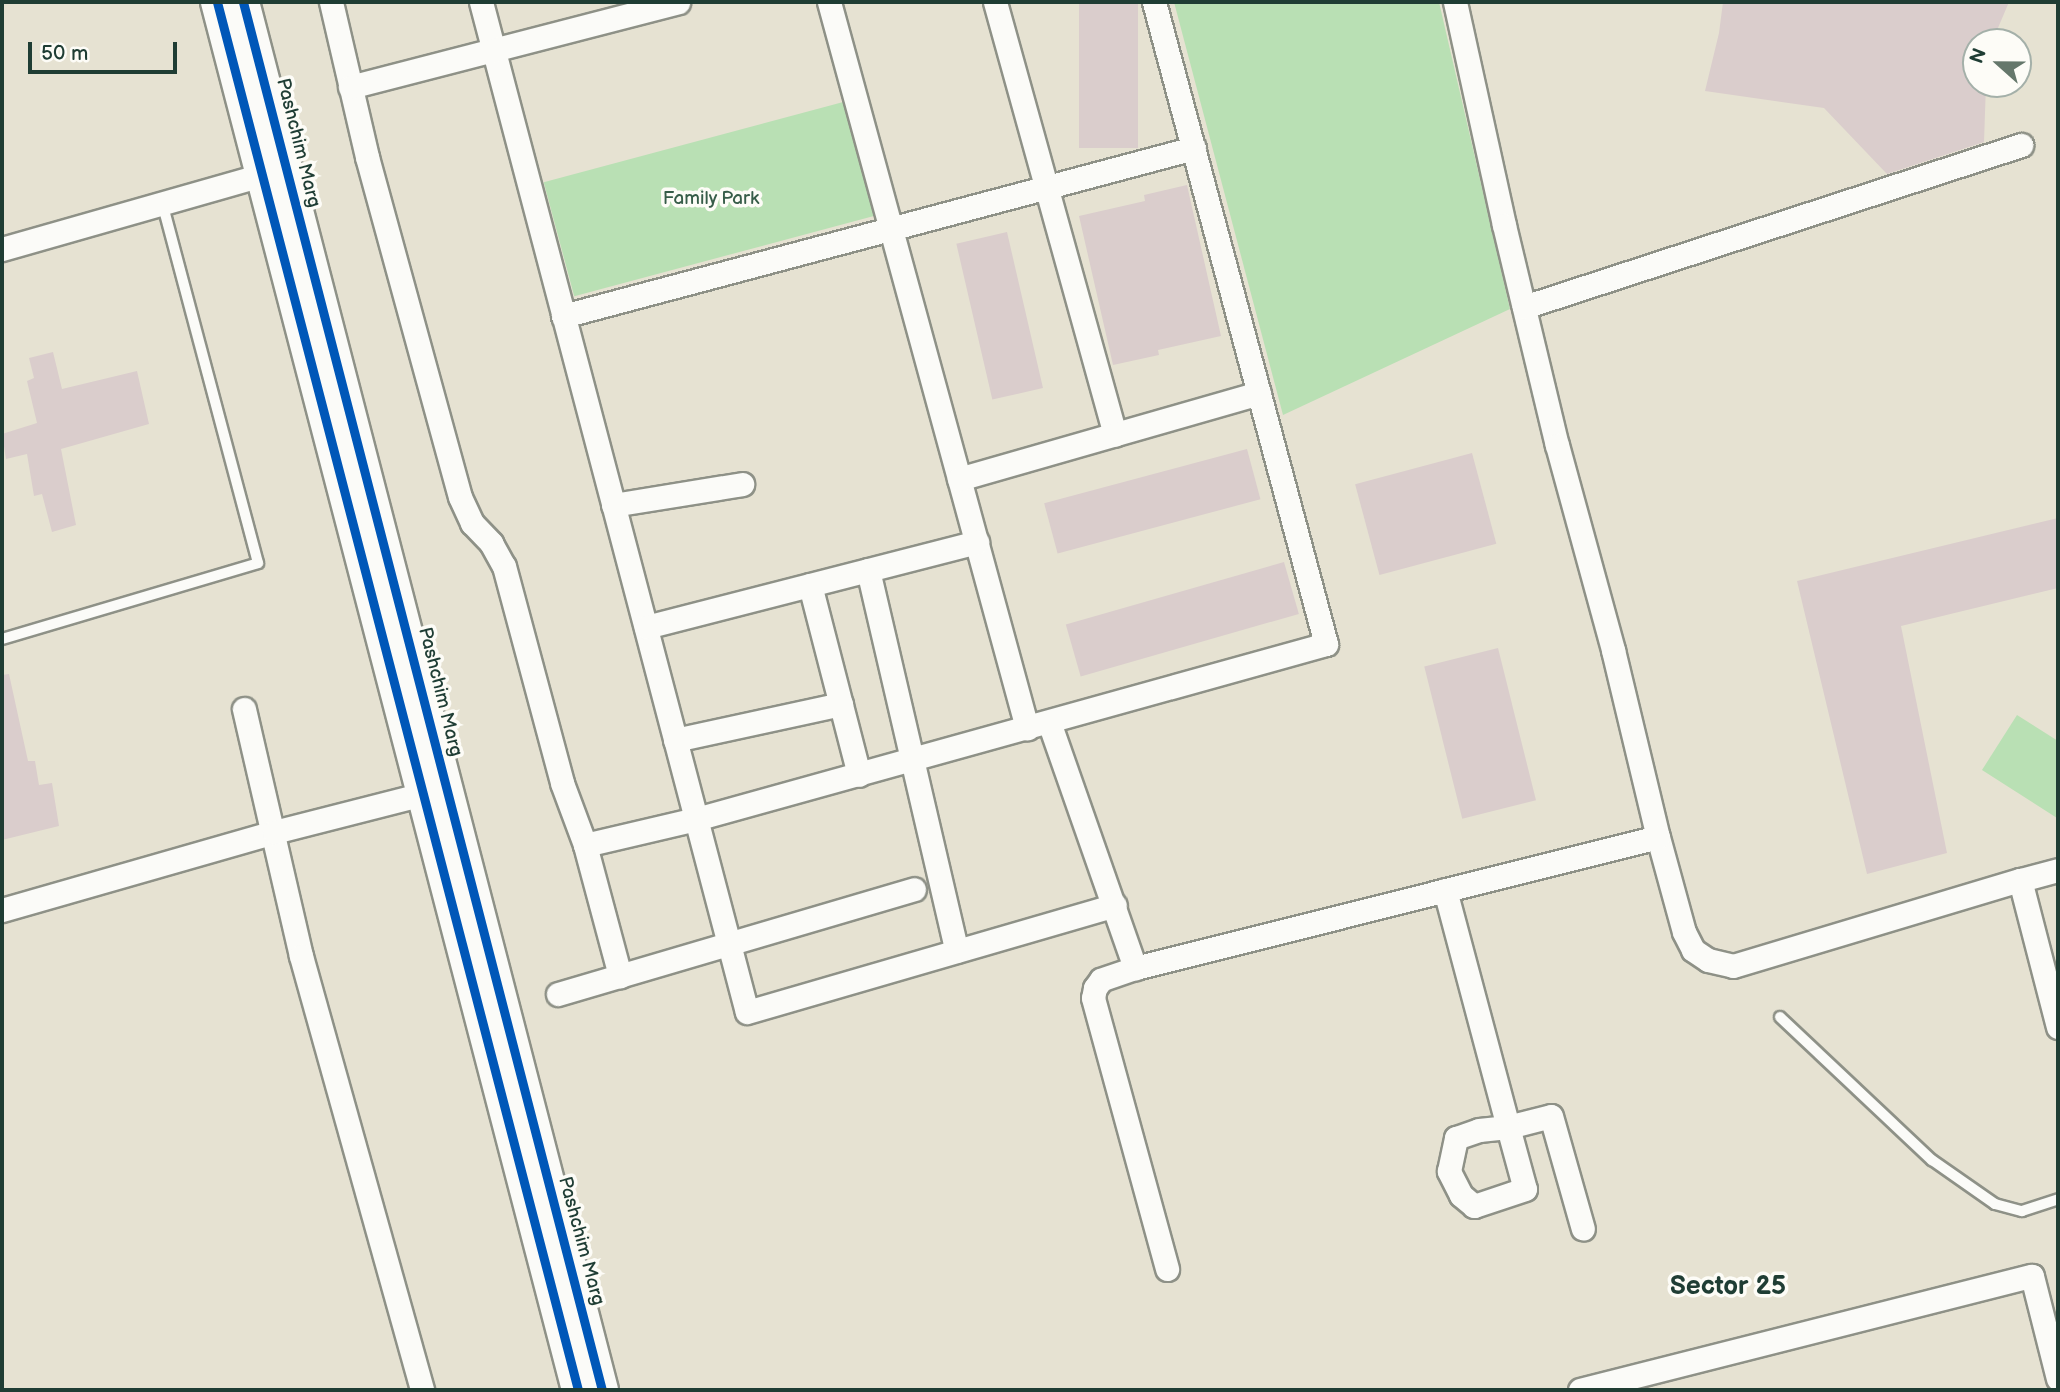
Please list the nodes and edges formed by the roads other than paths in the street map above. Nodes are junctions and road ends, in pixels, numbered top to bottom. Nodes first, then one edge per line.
1 (217, 2) edge
2 (243, 2) edge
3 (331, 2) edge
4 (481, 2) edge
5 (678, 2) edge
6 (829, 2) edge
7 (995, 2) edge
8 (1154, 2) edge
9 (1455, 2) edge
10 (494, 50) junction
11 (350, 87) junction
12 (2021, 145) dead end
13 (1194, 148) junction
14 (274, 172) junction
15 (1044, 188) junction
16 (162, 203) junction
17 (891, 229) junction
18 (2, 249) edge
19 (1524, 307) junction
20 (564, 316) junction
21 (1259, 393) junction
22 (1115, 435) junction
23 (960, 479) junction
24 (742, 484) dead end
25 (614, 505) junction
26 (977, 542) junction
27 (868, 570) junction
28 (810, 585) junction
29 (646, 627) junction
30 (2, 639) edge
31 (841, 704) junction
32 (244, 709) dead end
33 (1038, 725) junction
34 (675, 740) junction
35 (915, 759) junction
36 (859, 775) junction
37 (423, 794) junction
38 (696, 819) junction
39 (274, 832) junction
40 (1658, 837) junction
41 (585, 845) junction
42 (2058, 870) edge
43 (2020, 880) junction
44 (914, 889) dead end
45 (1445, 890) junction
46 (1115, 905) junction
47 (2, 910) edge
48 (729, 944) junction
49 (957, 951) junction
50 (1135, 968) junction
51 (620, 976) junction
52 (558, 994) dead end
53 (1780, 1017) dead end
54 (2058, 1027) edge
55 (2058, 1199) edge
56 (1584, 1230) dead end
57 (1167, 1269) dead end
58 (2058, 1379) edge
59 (422, 1390) edge
60 (578, 1390) edge
61 (602, 1390) edge
62 (1580, 1390) edge

1 - 14 main road
2 - 14 main road, Pashchim Marg
3 - 11 street
4 - 10 street
5 - 10 street
6 - 17 street
7 - 15 street
8 - 13 street
9 - 19 street
10 - 11 street
10 - 20 street
11 - 41 street
12 - 19 street
13 - 15 street
13 - 21 street
14 - 16 street
14 - 37 main road
14 - 61 main road, Pashchim Marg
15 - 17 street
15 - 22 street
16 - 18 street
16 - 30 lane
17 - 20 street
17 - 23 street
19 - 40 street
20 - 25 street
21 - 22 street
21 - 33 street
22 - 23 street
23 - 26 street
24 - 25 street
25 - 29 street
26 - 27 street
26 - 33 street
27 - 28 street
27 - 35 street
28 - 29 street
28 - 31 street
29 - 34 street
31 - 34 street
31 - 36 street
32 - 39 street
33 - 35 street
33 - 46 street
34 - 38 street
35 - 36 street
35 - 49 street
36 - 38 street
37 - 39 street
37 - 60 main road
38 - 41 street
38 - 48 street
39 - 47 street
39 - 59 street
40 - 43 street
40 - 45 street
41 - 51 street
42 - 43 street
43 - 54 street
44 - 48 street
45 - 50 street
45 - 56 street
46 - 49 street
46 - 50 street
48 - 49 street
48 - 51 street
50 - 57 street
51 - 52 street
53 - 55 lane
58 - 62 street

